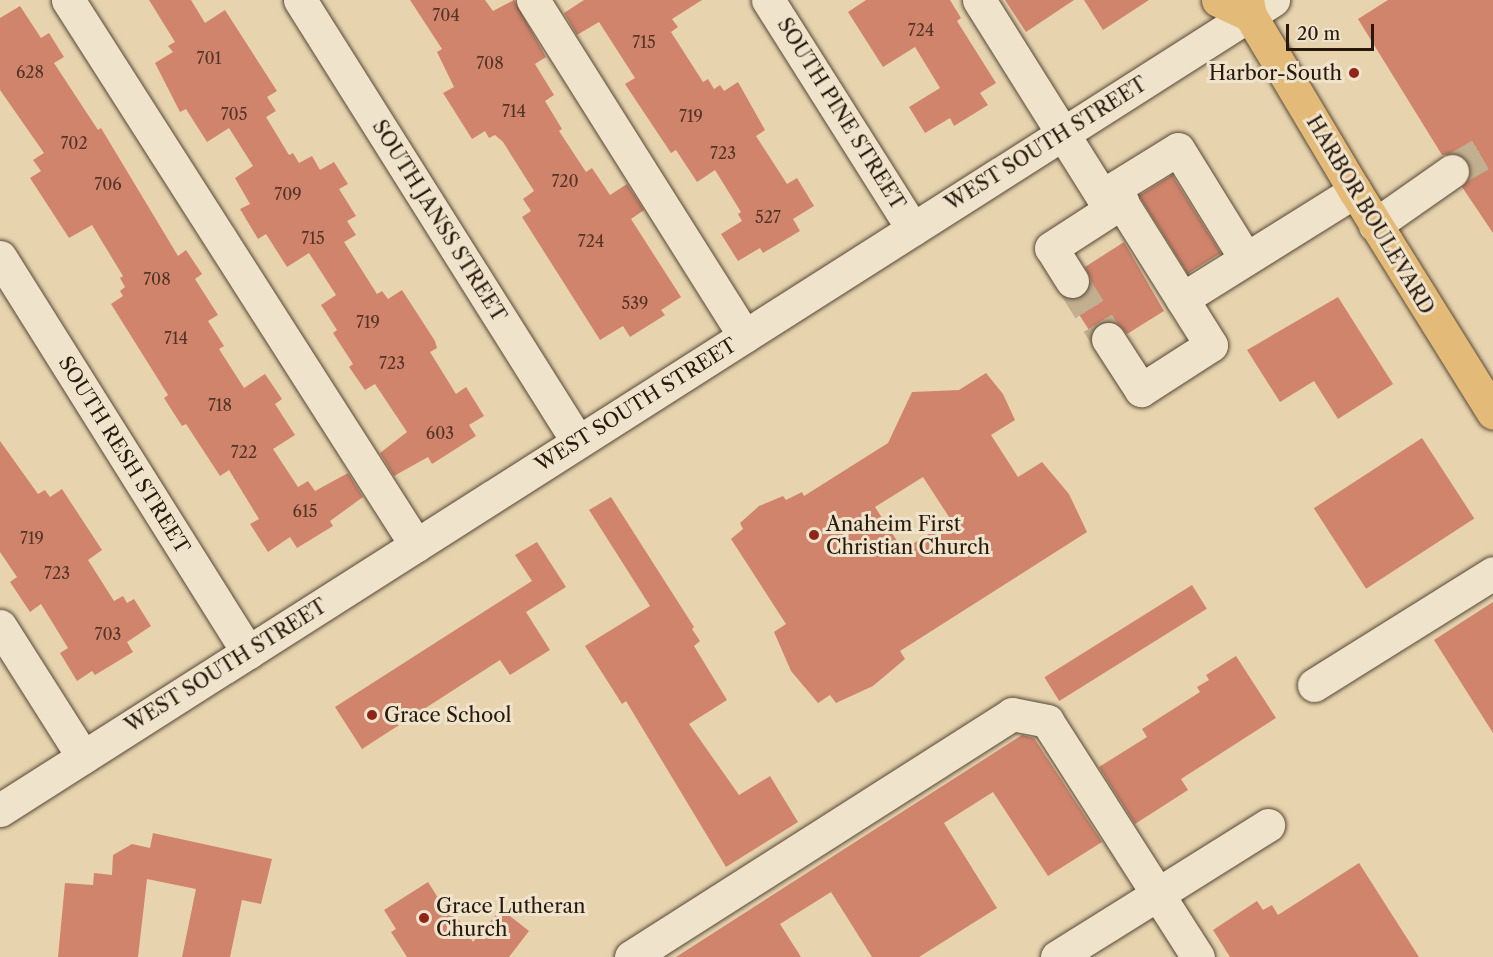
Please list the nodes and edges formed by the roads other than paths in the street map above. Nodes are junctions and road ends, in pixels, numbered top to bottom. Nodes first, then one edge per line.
1 (68, 0) edge
2 (300, 0) edge
3 (533, 0) edge
4 (768, 0) edge
5 (979, 0) edge
6 (1218, 0) edge
7 (1256, 5) edge
8 (1063, 134) junction
9 (1452, 171) tunnel mouth
10 (1355, 191) junction
11 (1117, 196) junction
12 (1375, 225) junction
13 (913, 229) junction
14 (0, 256) edge
15 (1246, 259) junction
16 (1072, 281) tunnel mouth
17 (1182, 299) junction
18 (745, 336) junction
19 (1108, 339) tunnel mouth
20 (1493, 413) edge
21 (578, 442) junction
22 (416, 545) junction
23 (1493, 573) edge
24 (0, 626) edge
25 (248, 652) junction
26 (1314, 685) dead end
27 (83, 757) junction
28 (0, 810) edge
29 (1268, 825) dead end
30 (1157, 893) junction
31 (631, 957) edge
32 (1057, 957) edge
33 (1198, 957) edge

1 - 22 street
2 - 21 street, SOUTH JANSS STREET
3 - 18 street
4 - 13 street, SOUTH PINE STREET
5 - 8 street
6 - 7 main road
7 - 8 street, WEST SOUTH STREET
7 - 10 main road, HARBOR BOULEVARD
8 - 11 street
8 - 13 street, WEST SOUTH STREET
9 - 12 street
10 - 12 main road, HARBOR BOULEVARD
10 - 15 street
11 - 15 street
11 - 16 street
11 - 17 street
12 - 20 main road, HARBOR BOULEVARD
13 - 18 street, WEST SOUTH STREET
14 - 25 street, SOUTH RESH STREET
15 - 17 street
17 - 19 street
18 - 21 street, WEST SOUTH STREET
21 - 22 street, WEST SOUTH STREET
22 - 25 street, WEST SOUTH STREET
23 - 26 street
24 - 27 street
25 - 27 street, WEST SOUTH STREET
27 - 28 street, WEST SOUTH STREET
29 - 30 street
30 - 31 street
30 - 32 street
30 - 33 street

